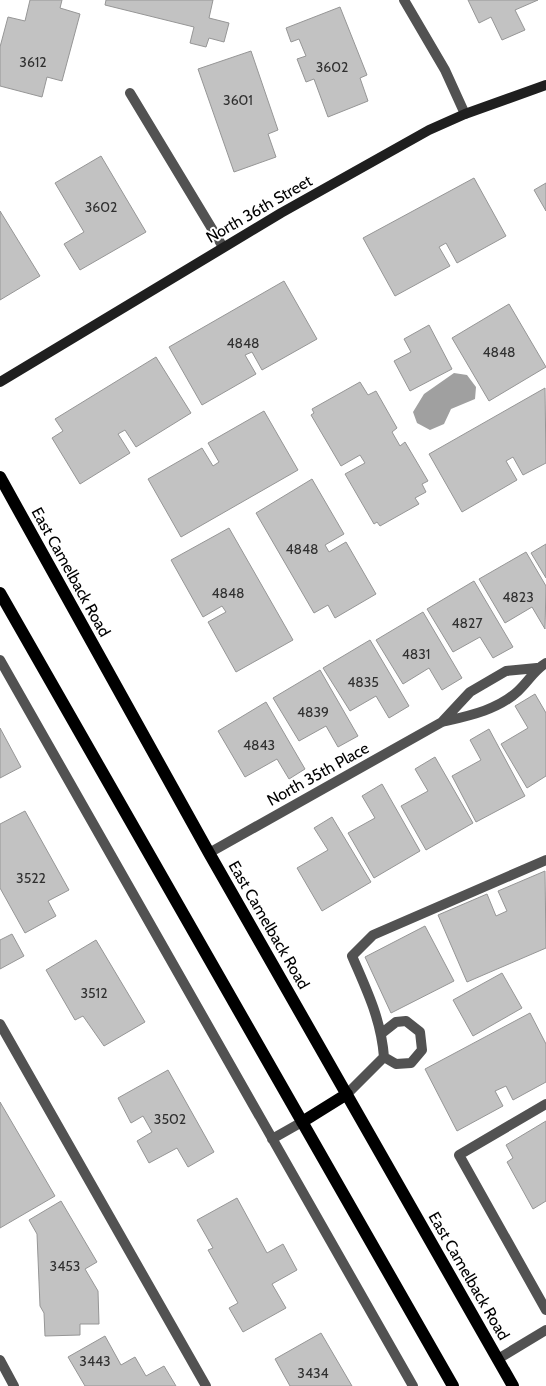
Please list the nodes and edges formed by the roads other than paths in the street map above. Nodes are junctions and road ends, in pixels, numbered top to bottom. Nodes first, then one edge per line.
1 (404, 0) edge
2 (546, 86) edge
3 (130, 92) dead end
4 (465, 114) junction
5 (223, 247) junction
6 (0, 382) edge
7 (0, 477) edge
8 (0, 593) edge
9 (0, 660) edge
10 (541, 666) edge
11 (442, 722) junction
12 (209, 853) junction
13 (546, 860) edge
14 (0, 1024) edge
15 (382, 1033) junction
16 (384, 1057) junction
17 (347, 1094) junction
18 (546, 1104) edge
19 (302, 1122) junction
20 (272, 1139) junction
21 (546, 1310) edge
22 (541, 1332) edge
23 (498, 1359) junction
24 (0, 1360) edge
25 (14, 1386) edge
26 (206, 1386) edge
27 (413, 1386) edge
28 (453, 1386) edge
29 (513, 1386) edge

1 - 4 street
2 - 4 main road, North 36th Street
3 - 5 street
4 - 5 main road, North 36th Street
5 - 6 main road, North 36th Street
7 - 12 main road, East Camelback Road
8 - 19 main road
9 - 20 street
10 - 11 street, North 35th Place
10 - 11 street, North 35th Place
11 - 12 street, North 35th Place
12 - 17 main road, East Camelback Road
13 - 15 street
14 - 26 street
15 - 16 street
15 - 16 street
16 - 17 street
17 - 19 main road
17 - 23 main road, East Camelback Road
18 - 21 street
19 - 20 street
19 - 28 main road
20 - 27 street
22 - 23 street
23 - 29 main road, East Camelback Road
24 - 25 street

